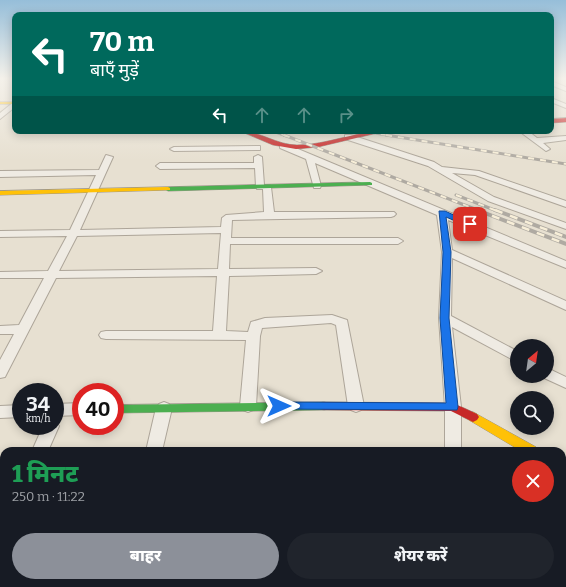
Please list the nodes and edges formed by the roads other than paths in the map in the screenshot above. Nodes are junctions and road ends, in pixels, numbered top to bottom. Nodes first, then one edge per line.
1 (12, 106) edge
2 (0, 117) edge
3 (566, 120) edge
4 (554, 121) edge
5 (250, 134) edge
6 (359, 134) edge
7 (527, 134) edge
8 (255, 136) junction
9 (348, 137) junction
10 (566, 138) edge
11 (535, 141) junction
12 (283, 146) junction
13 (256, 148) junction
14 (546, 148) dead end
15 (174, 149) dead end
16 (109, 157) dead end
17 (310, 158) junction
18 (259, 165) junction
19 (160, 166) dead end
20 (440, 168) junction
21 (102, 172) junction
22 (0, 174) edge
23 (370, 184) junction
24 (317, 186) junction
25 (264, 187) junction
26 (93, 190) junction
27 (0, 193) edge
28 (566, 204) edge
29 (442, 213) junction
30 (269, 214) junction
31 (391, 214) dead end
32 (566, 226) edge
33 (74, 232) junction
34 (0, 234) edge
35 (226, 235) junction
36 (398, 241) dead end
37 (447, 252) junction
38 (566, 265) edge
39 (316, 271) dead end
40 (222, 273) junction
41 (52, 274) junction
42 (0, 275) edge
43 (566, 306) edge
44 (444, 318) junction
45 (22, 329) junction
46 (0, 330) edge
47 (106, 335) dead end
48 (219, 336) junction
49 (253, 336) junction
50 (510, 353) edge
51 (0, 373) edge
52 (554, 377) edge
53 (566, 383) edge
54 (248, 406) junction
55 (356, 406) junction
56 (453, 407) junction
57 (124, 408) edge
58 (164, 408) junction
59 (12, 411) edge
60 (0, 412) edge
61 (47, 435) edge
62 (42, 447) edge
63 (155, 447) edge
64 (453, 447) edge
65 (525, 447) edge

1 - 2 street
3 - 4 street
5 - 8 street
6 - 9 street
7 - 11 street
8 - 12 street
8 - 13 street
9 - 12 street
9 - 20 street
10 - 11 street
11 - 14 street
12 - 17 street
13 - 15 street
13 - 18 street
16 - 21 street
17 - 23 street
17 - 24 street
18 - 19 street
18 - 25 street
20 - 28 street
20 - 32 street
21 - 22 street
21 - 26 street
23 - 24 street
23 - 29 street
24 - 25 street
25 - 26 street
25 - 30 street
26 - 27 street
26 - 33 street
29 - 37 street
29 - 38 street
30 - 31 street
30 - 35 street
33 - 34 street
33 - 35 street
33 - 41 street
35 - 36 street
35 - 40 street
37 - 43 street
37 - 44 street
39 - 40 street
40 - 41 street
40 - 48 street
41 - 42 street
41 - 45 street
44 - 50 street
44 - 56 street
45 - 46 street
45 - 51 street
47 - 48 street
48 - 49 street
49 - 54 street
49 - 55 street
52 - 53 street
54 - 55 street
54 - 58 street
55 - 56 street
56 - 64 street
56 - 65 street
57 - 58 street
58 - 63 street
59 - 60 street
61 - 62 street

